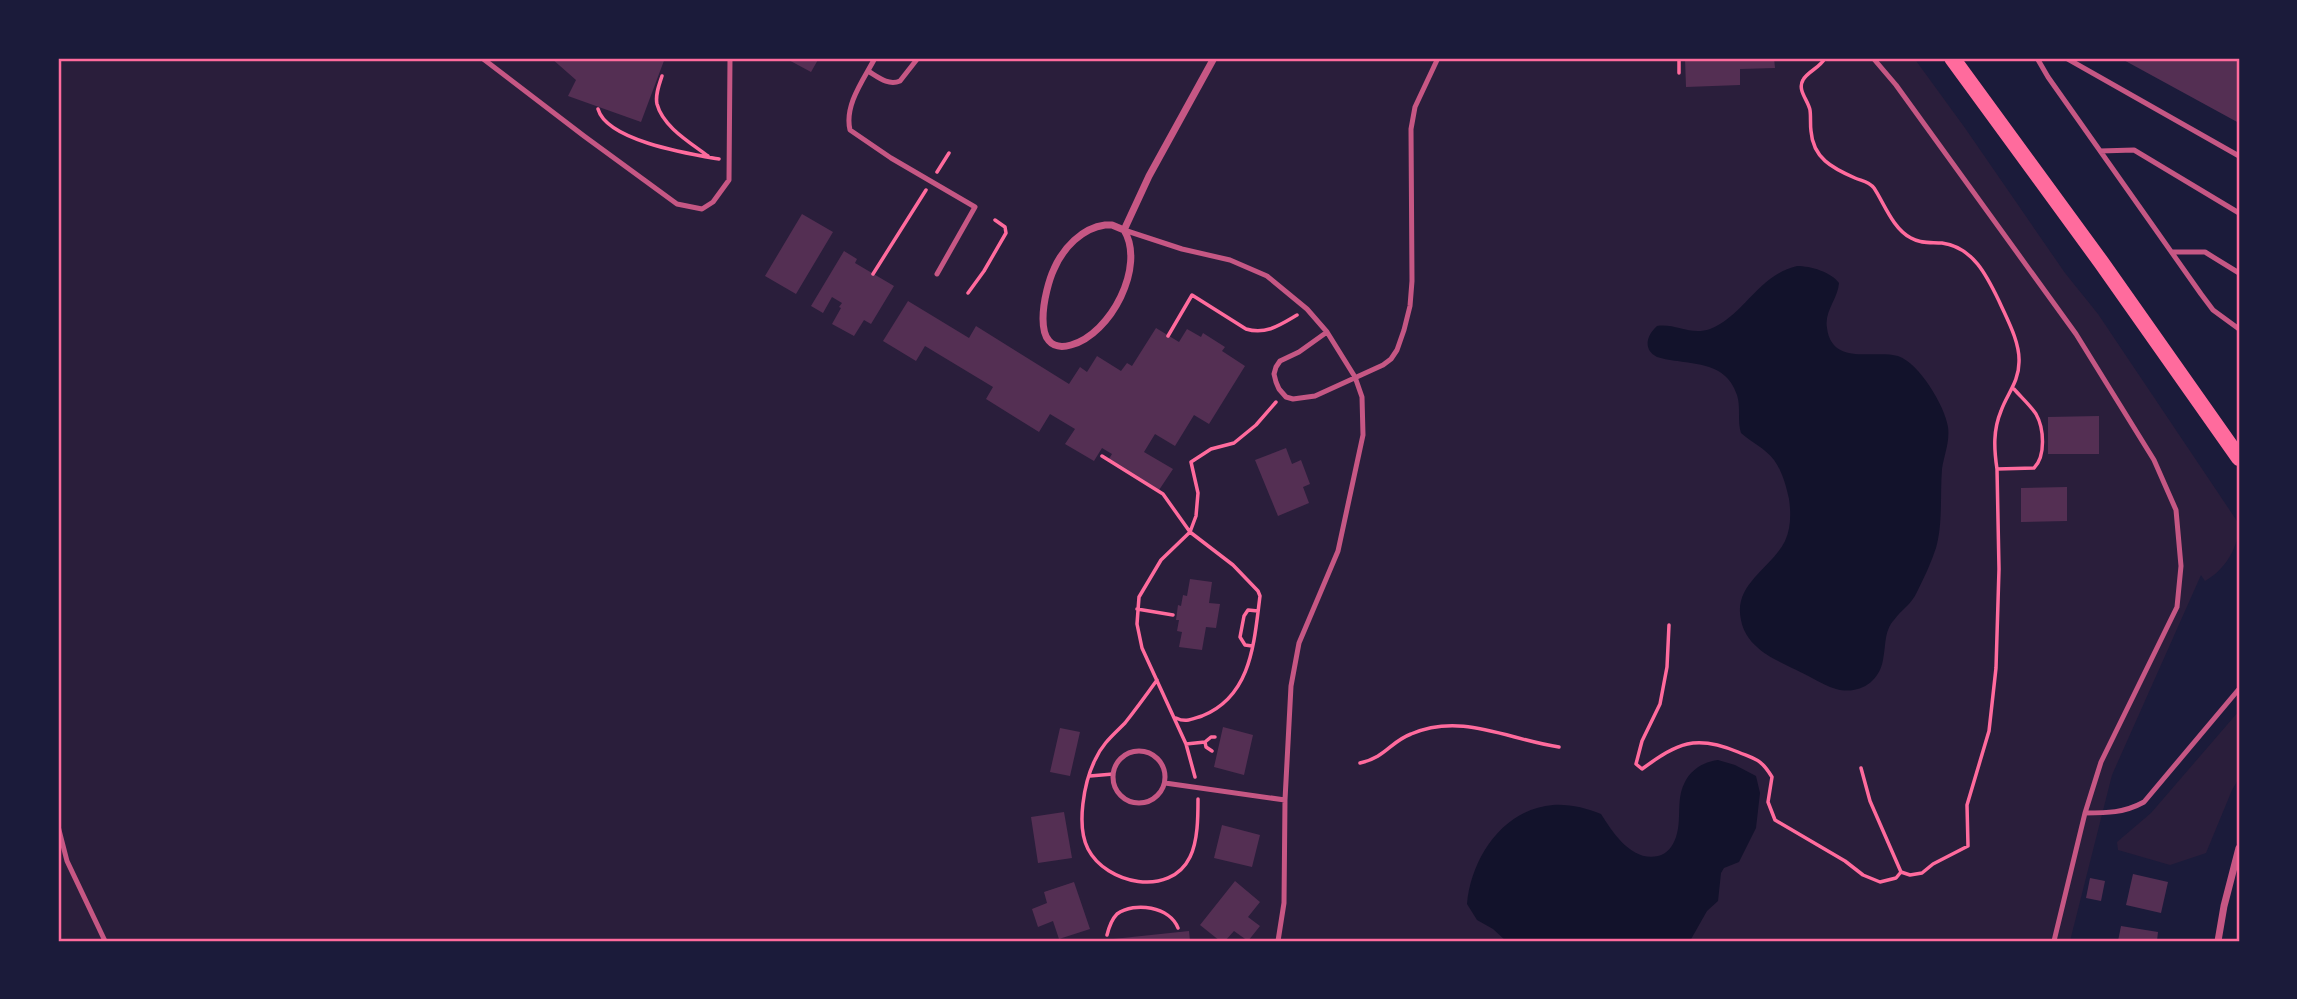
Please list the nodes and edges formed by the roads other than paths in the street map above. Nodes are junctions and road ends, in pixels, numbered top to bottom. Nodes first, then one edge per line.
1 (482, 58) edge
2 (730, 58) edge
3 (875, 58) edge
4 (918, 58) edge
5 (1214, 58) edge
6 (1438, 58) edge
7 (1874, 58) edge
8 (1952, 58) edge
9 (2037, 58) edge
10 (2066, 58) edge
11 (868, 71) junction
12 (2101, 151) junction
13 (2239, 156) edge
14 (2239, 214) edge
15 (1124, 230) junction
16 (2172, 252) junction
17 (2239, 273) edge
18 (937, 274) dead end
19 (2239, 329) edge
20 (1327, 332) junction
21 (1355, 377) junction
22 (2239, 458) edge
23 (2239, 689) edge
24 (1165, 783) junction
25 (1286, 800) junction
26 (2085, 813) junction
27 (58, 826) edge
28 (2239, 848) edge
29 (105, 941) edge
30 (1278, 941) edge
31 (2054, 941) edge
32 (2218, 941) edge

1 - 2 lane
3 - 11 lane
4 - 11 lane
5 - 15 street
6 - 21 lane
7 - 26 lane
8 - 22 main road
9 - 12 lane
10 - 13 lane
11 - 18 lane
12 - 14 lane
12 - 16 lane
15 - 15 street
15 - 20 lane
16 - 17 lane
16 - 19 lane
20 - 21 lane
20 - 21 lane
21 - 25 lane
23 - 26 lane
24 - 24 lane
24 - 25 lane
25 - 30 lane
26 - 31 lane
27 - 29 lane
28 - 32 street

